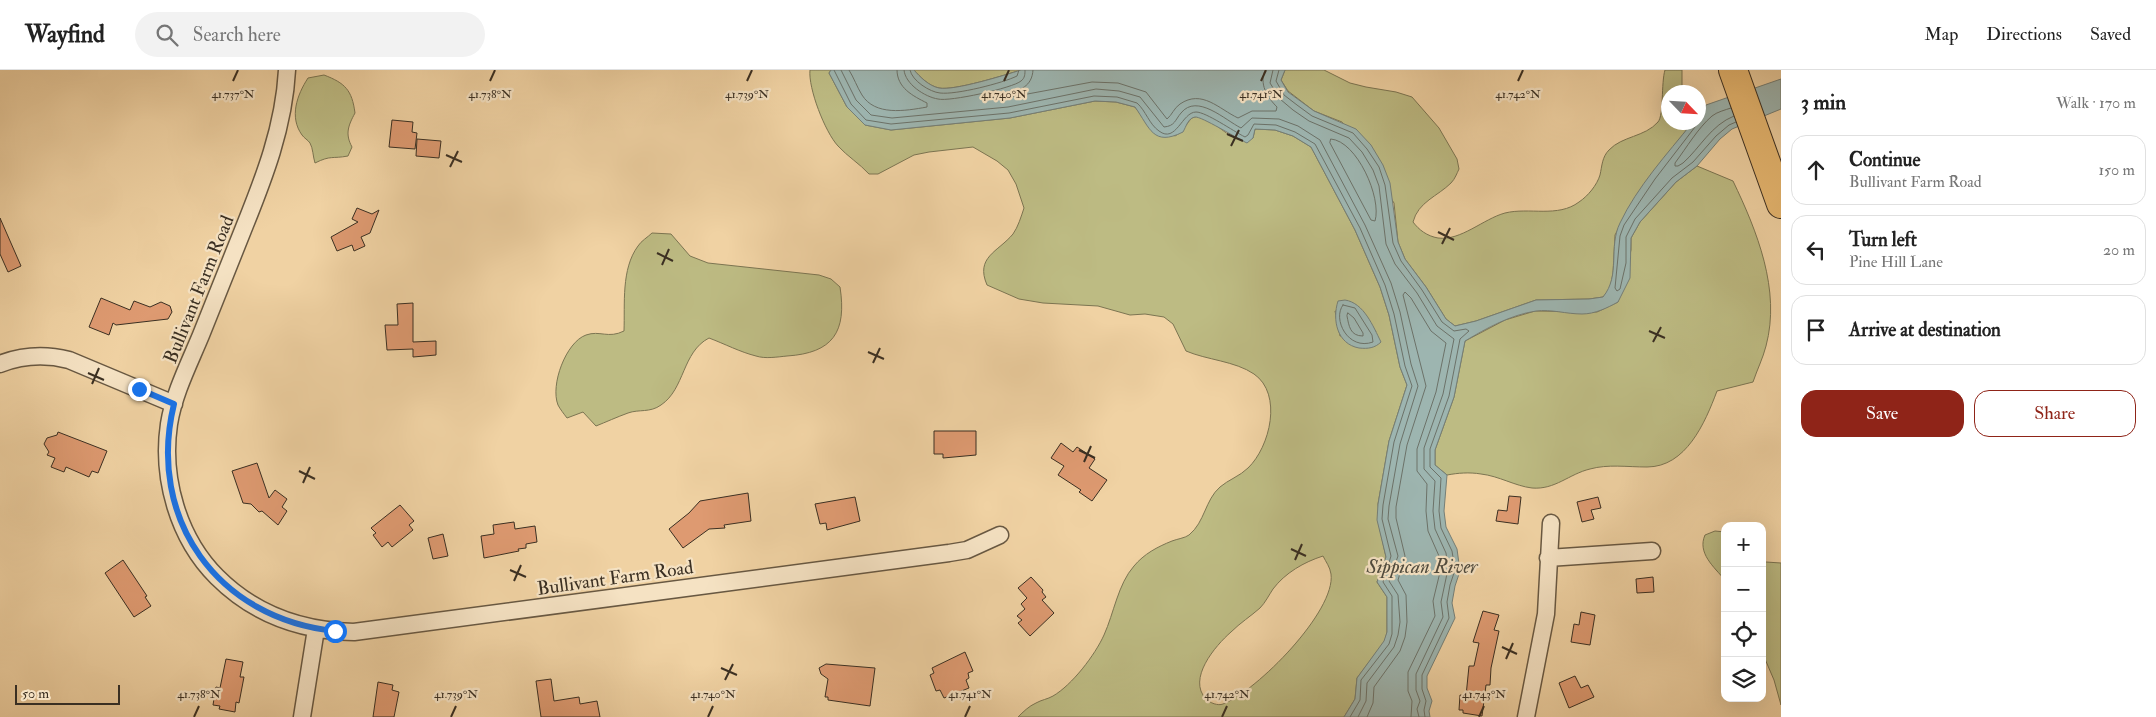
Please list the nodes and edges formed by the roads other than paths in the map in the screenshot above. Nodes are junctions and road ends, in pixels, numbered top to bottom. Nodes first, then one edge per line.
1 (287, 70) edge
2 (1734, 72) edge
3 (1781, 204) edge
4 (0, 364) edge
5 (174, 404) junction
6 (1550, 523) dead end
7 (1000, 535) dead end
8 (1652, 551) dead end
9 (1548, 558) junction
10 (316, 629) junction
11 (302, 717) edge
12 (1526, 717) edge

1 - 5 street, Bullivant Farm Road
2 - 3 highway
4 - 5 street
5 - 10 street, Bullivant Farm Road
6 - 9 street
7 - 10 street, Bullivant Farm Road
8 - 9 street
9 - 12 street
10 - 11 street

